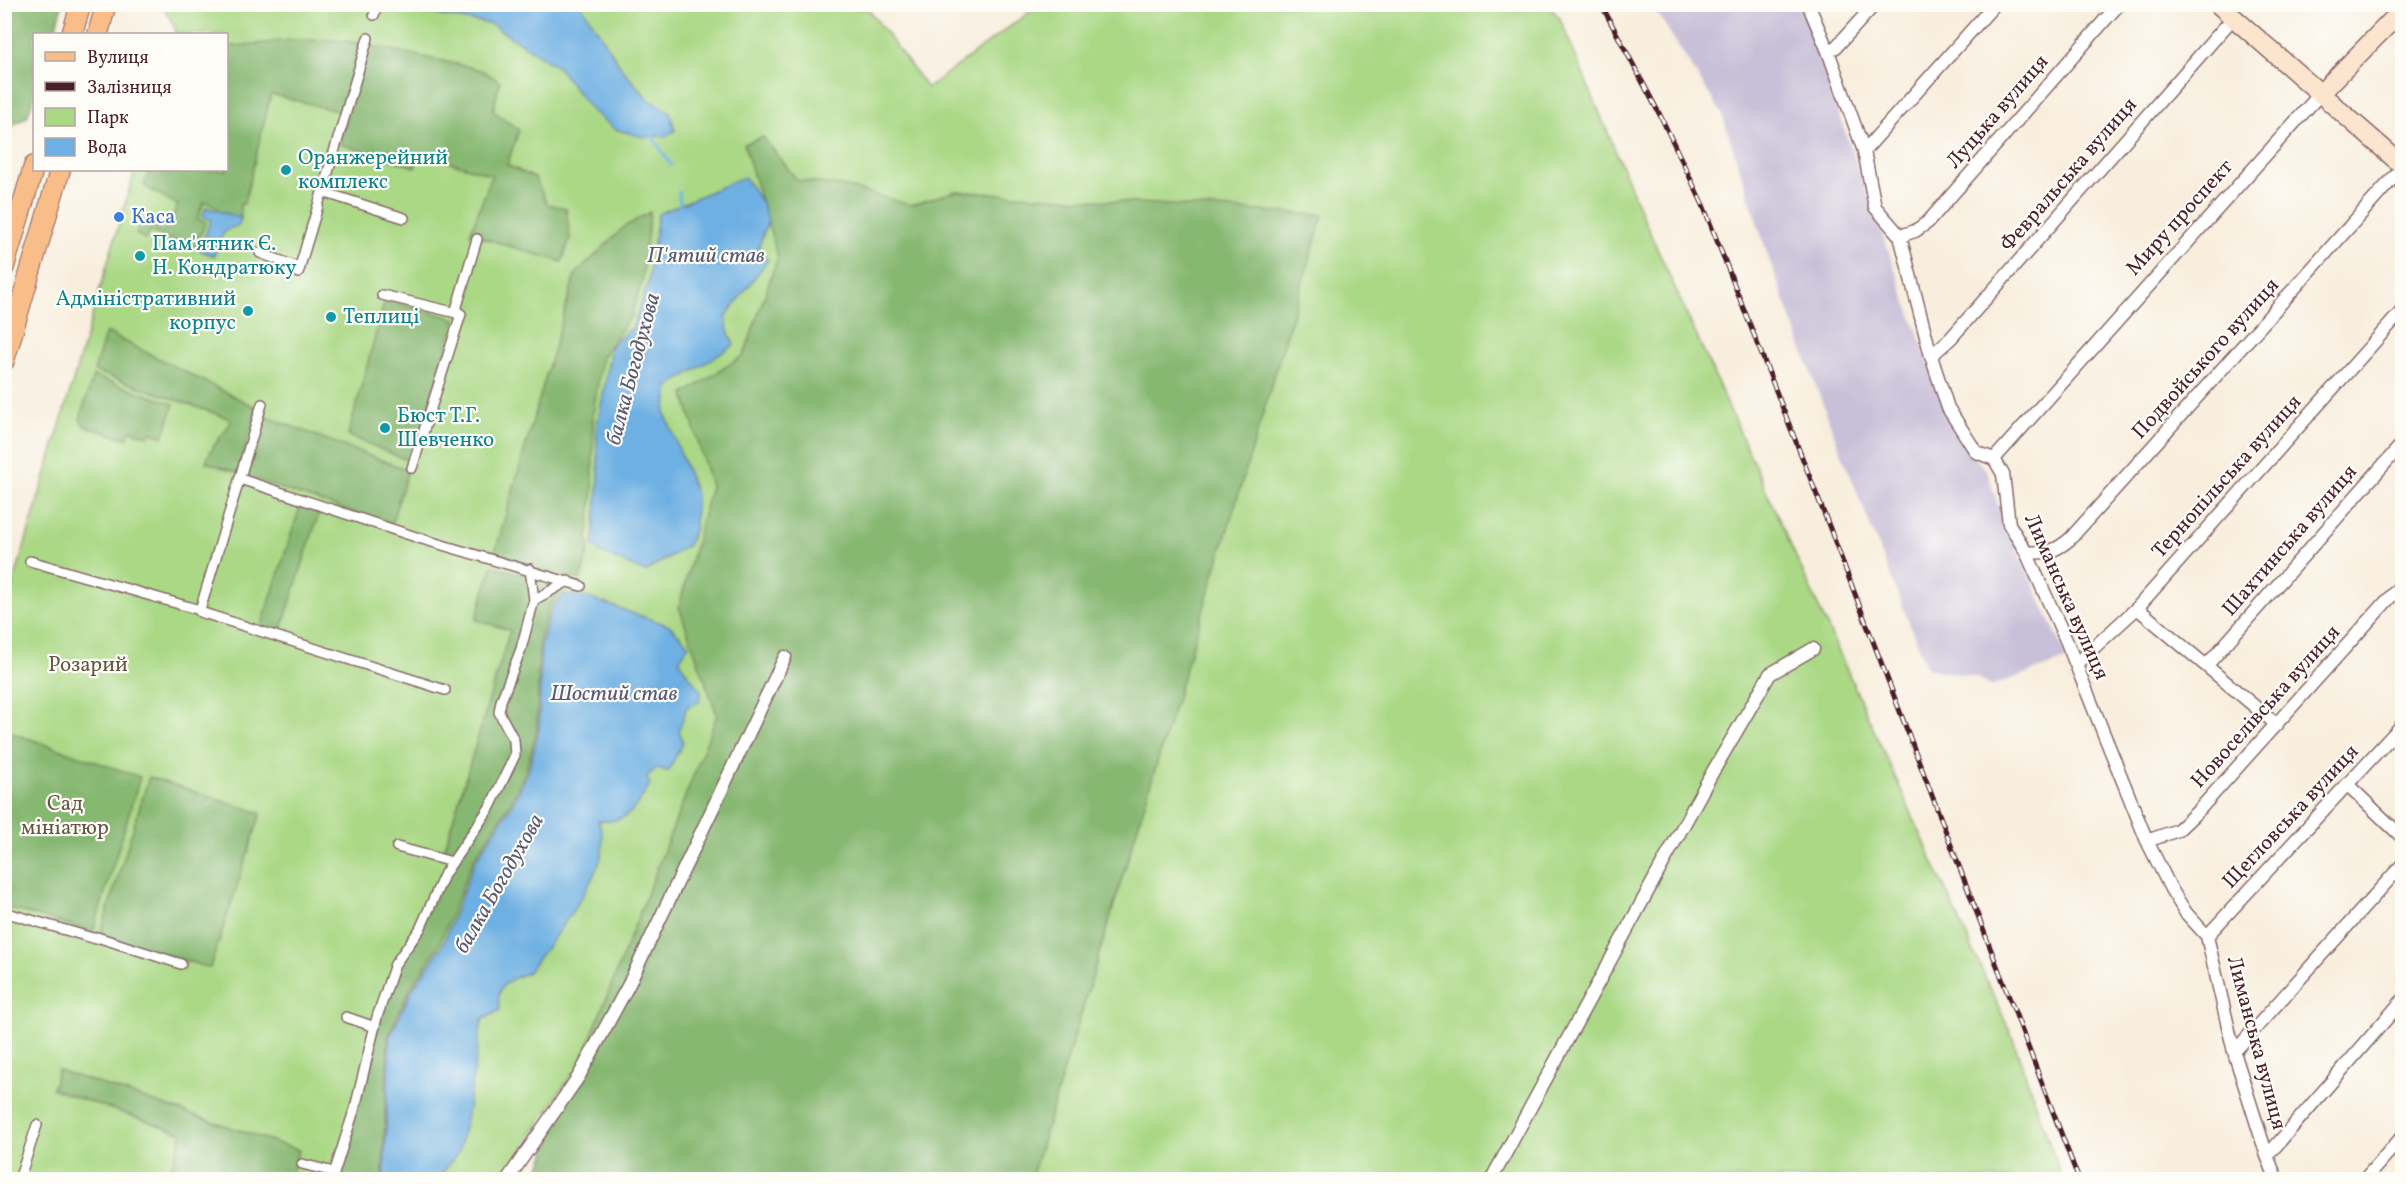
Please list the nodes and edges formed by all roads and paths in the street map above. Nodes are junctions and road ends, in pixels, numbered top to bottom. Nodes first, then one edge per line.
1 (81, 4) edge
2 (106, 4) edge
3 (1808, 4) edge
4 (1875, 4) edge
5 (1995, 4) edge
6 (2119, 4) edge
7 (2218, 5) edge
8 (2403, 10) edge
9 (2233, 18) junction
10 (72, 33) edge
11 (98, 33) edge
12 (367, 36) dead end
13 (1828, 51) junction
14 (2321, 93) junction
15 (1864, 151) junction
16 (2403, 167) edge
17 (33, 169) edge
18 (60, 171) edge
19 (322, 192) junction
20 (404, 218) dead end
21 (1900, 236) junction
22 (477, 239) dead end
23 (260, 254) dead end
24 (4, 267) edge
25 (382, 295) dead end
26 (2403, 311) edge
27 (455, 313) junction
28 (1931, 356) junction
29 (4, 361) edge
30 (262, 404) dead end
31 (2403, 444) edge
32 (1994, 459) junction
33 (412, 468) dead end
34 (240, 479) junction
35 (2026, 552) junction
36 (30, 561) dead end
37 (530, 570) junction
38 (568, 581) junction
39 (2403, 584) edge
40 (581, 586) dead end
41 (534, 600) junction
42 (2137, 608) junction
43 (200, 612) dead end
44 (1813, 649) dead end
45 (785, 657) dead end
46 (2076, 664) junction
47 (2207, 665) junction
48 (445, 690) dead end
49 (2403, 724) edge
50 (2277, 725) junction
51 (2348, 785) junction
52 (2403, 837) edge
53 (2147, 841) junction
54 (397, 847) dead end
55 (452, 862) junction
56 (2403, 865) edge
57 (4, 912) edge
58 (2207, 936) junction
59 (181, 964) dead end
60 (2403, 1001) edge
61 (346, 1017) dead end
62 (375, 1027) junction
63 (2234, 1052) junction
64 (37, 1125) dead end
65 (2403, 1137) edge
66 (2267, 1156) junction
67 (302, 1164) dead end
68 (333, 1176) edge
69 (20, 1179) edge
70 (507, 1179) edge
71 (1491, 1179) edge
72 (2277, 1179) edge
73 (2364, 1179) edge

1 - 10 main road
2 - 11 main road
3 - 13 street
4 - 13 street
5 - 15 street
6 - 21 street, Луцька вулиця
7 - 9 main road
8 - 14 main road, Миру проспект
9 - 14 main road
9 - 28 street, Февральська вулиця
12 - 19 street
13 - 15 street
14 - 16 main road
14 - 32 street, Миру проспект
15 - 21 street
16 - 35 street, Подвойського вулиця
17 - 24 main road
18 - 29 main road
19 - 20 street
19 - 23 street
21 - 28 street
22 - 27 street
25 - 27 street
26 - 42 street, Тернопільська вулиця
27 - 33 street
28 - 32 street
30 - 34 street
31 - 47 street, Шахтинська вулиця
32 - 35 street, Лиманська вулиця
34 - 36 street
34 - 37 street
35 - 46 street, Лиманська вулиця
37 - 38 street
37 - 41 street
38 - 40 street
38 - 41 street
39 - 50 street, Новоселівська вулиця
41 - 55 street
42 - 46 street, Тернопільська вулиця
42 - 47 street
43 - 48 street
44 - 71 street
45 - 70 street
46 - 53 street, Лиманська вулиця
47 - 50 street
49 - 51 street, Щегловська вулиця
50 - 53 street, Новоселівська вулиця
51 - 52 street
51 - 58 street, Щегловська вулиця
53 - 58 street, Лиманська вулиця
54 - 55 street
55 - 62 street
56 - 63 street
57 - 59 street
58 - 63 street, Лиманська вулиця
60 - 66 street
61 - 62 street
62 - 68 street
63 - 66 street, Лиманська вулиця
64 - 69 street
65 - 73 street
66 - 72 street, Лиманська вулиця
67 - 68 street

